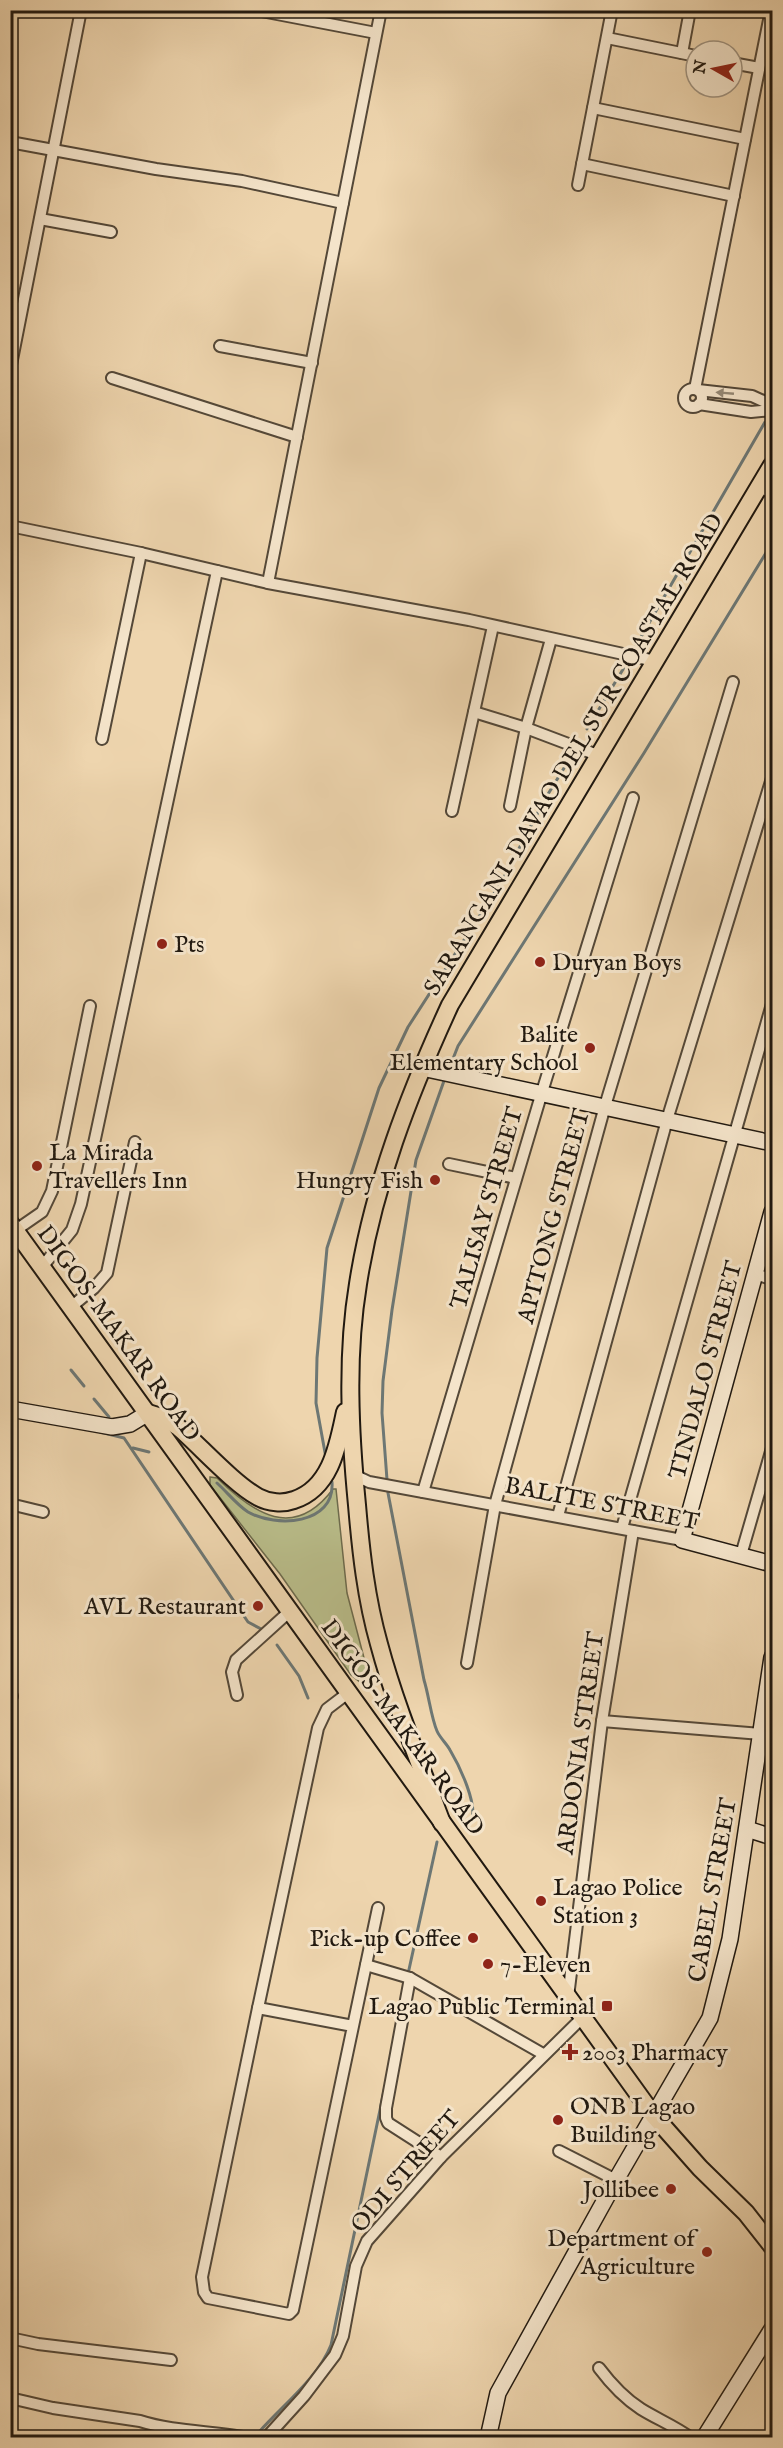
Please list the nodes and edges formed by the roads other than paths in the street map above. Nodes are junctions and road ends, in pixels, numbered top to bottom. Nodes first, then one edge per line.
1 (81, 10) edge
2 (256, 10) edge
3 (381, 10) edge
4 (612, 10) edge
5 (690, 10) edge
6 (771, 10) edge
7 (376, 33) junction
8 (607, 38) junction
9 (682, 53) joint
10 (744, 65) edge
11 (759, 68) junction
12 (593, 108) junction
13 (745, 139) junction
14 (10, 142) edge
15 (53, 150) junction
16 (582, 164) junction
17 (578, 185) dead end
18 (734, 196) junction
19 (343, 203) junction
20 (40, 219) junction
21 (111, 232) dead end
22 (220, 346) dead end
23 (312, 363) junction
24 (10, 370) edge
25 (112, 378) dead end
26 (697, 390) junction
27 (772, 405) edge
28 (694, 409) junction
29 (772, 410) edge
30 (297, 437) junction
31 (772, 465) edge
32 (766, 490) edge
33 (10, 526) edge
34 (141, 553) junction
35 (216, 571) junction
36 (268, 583) junction
37 (493, 626) junction
38 (550, 639) junction
39 (656, 662) junction
40 (733, 682) dead end
41 (474, 712) junction
42 (526, 728) junction
43 (102, 740) dead end
44 (600, 756) junction
45 (772, 778) edge
46 (633, 798) dead end
47 (510, 806) dead end
48 (452, 811) dead end
49 (772, 1004) edge
50 (90, 1006) dead end
51 (422, 1068) junction
52 (542, 1092) junction
53 (605, 1106) junction
54 (667, 1120) junction
55 (735, 1135) junction
56 (135, 1142) dead end
57 (772, 1143) edge
58 (449, 1164) dead end
59 (516, 1178) junction
60 (772, 1212) edge
61 (13, 1227) edge
62 (42, 1267) junction
63 (754, 1274) junction
64 (772, 1279) edge
65 (71, 1307) junction
66 (351, 1386) junction
67 (10, 1409) edge
68 (148, 1413) junction
69 (772, 1448) edge
70 (354, 1475) junction
71 (423, 1492) junction
72 (10, 1504) edge
73 (495, 1505) junction
74 (43, 1512) dead end
75 (558, 1516) junction
76 (627, 1529) junction
77 (682, 1540) junction
78 (741, 1555) junction
79 (772, 1564) edge
80 (290, 1611) junction
81 (772, 1657) edge
82 (467, 1663) dead end
83 (348, 1693) junction
84 (237, 1695) dead end
85 (602, 1720) junction
86 (761, 1734) junction
87 (442, 1823) junction
88 (747, 1829) junction
89 (772, 1837) edge
90 (378, 1908) dead end
91 (366, 1965) junction
92 (410, 1978) junction
93 (567, 1998) junction
94 (258, 2008) junction
95 (582, 2018) junction
96 (353, 2026) junction
97 (543, 2054) junction
98 (654, 2116) junction
99 (559, 2151) dead end
100 (441, 2157) junction
101 (616, 2180) junction
102 (772, 2246) edge
103 (772, 2329) edge
104 (10, 2338) edge
105 (171, 2360) dead end
106 (599, 2368) dead end
107 (10, 2398) edge
108 (249, 2438) edge
109 (266, 2438) edge
110 (488, 2438) edge
111 (691, 2438) edge
112 (704, 2438) edge

1 - 15 street
2 - 7 street
3 - 7 street
4 - 8 street
5 - 9 street
6 - 11 street
7 - 19 street
8 - 9 street
8 - 12 street
10 - 11 street
11 - 13 street
12 - 13 street
12 - 16 street
13 - 18 street
14 - 15 street
15 - 19 street
15 - 20 street
16 - 17 street
16 - 18 street
18 - 26 street
19 - 23 street
20 - 21 street
20 - 24 street
22 - 23 street
23 - 30 street
25 - 30 street
27 -> 26 street
26 - 28 street
26 - 28 street
28 - 29 street
30 - 36 street
31 - 32 main road, SARANGANI-DAVAO DEL SUR COASTAL ROAD
32 - 39 main road, SARANGANI-DAVAO DEL SUR COASTAL ROAD
33 - 34 street
34 - 35 street
34 - 43 street
35 - 36 street
35 - 62 street
36 - 37 street
37 - 38 street
37 - 41 street
38 - 39 street
38 - 42 street
39 - 44 main road, SARANGANI-DAVAO DEL SUR COASTAL ROAD
40 - 53 street, APITONG STREET
41 - 42 street
41 - 48 street
42 - 44 street
42 - 47 street
44 - 51 main road, SARANGANI-DAVAO DEL SUR COASTAL ROAD
45 - 54 street
46 - 52 street, TALISAY STREET
49 - 55 street, ARDONIA STREET
50 - 61 street
51 - 52 street
51 - 66 main road, SARANGANI-DAVAO DEL SUR COASTAL ROAD
52 - 53 street
52 - 59 street, TALISAY STREET
53 - 54 street
53 - 73 street, APITONG STREET
54 - 55 street
54 - 75 street
55 - 57 street
55 - 76 street, ARDONIA STREET
56 - 65 street
58 - 59 street
59 - 71 street, TALISAY STREET
60 - 63 street, TINDALO STREET
61 - 62 main road, DIGOS-MAKAR ROAD
62 - 65 main road, DIGOS-MAKAR ROAD
63 - 64 street
63 - 77 street, TINDALO STREET
65 - 68 main road, DIGOS-MAKAR ROAD
66 - 68 main road, SARANGANI-DAVAO DEL SUR COASTAL ROAD
66 - 70 main road, SARANGANI-DAVAO DEL SUR COASTAL ROAD
67 - 68 street
68 - 80 main road, DIGOS-MAKAR ROAD
69 - 78 street
70 - 71 street, BALITE STREET
70 - 87 main road, SARANGANI-DAVAO DEL SUR COASTAL ROAD
71 - 73 street, BALITE STREET
72 - 74 street
73 - 75 street, BALITE STREET
73 - 82 street, APITONG STREET
75 - 76 street, BALITE STREET
76 - 77 street, BALITE STREET
76 - 85 street, ARDONIA STREET
77 - 78 street, BALITE STREET
78 - 79 street, BALITE STREET
80 - 83 main road, DIGOS-MAKAR ROAD
80 - 84 street
81 - 86 street, CABEL STREET
83 - 87 main road, DIGOS-MAKAR ROAD
83 - 94 street
85 - 86 street
85 - 93 street, ARDONIA STREET
86 - 88 street, CABEL STREET
87 - 93 main road, DIGOS-MAKAR ROAD
88 - 89 street
88 - 98 street, CABEL STREET
90 - 91 street
91 - 92 street
91 - 96 street
92 - 97 street
92 - 100 street
93 - 95 main road, DIGOS-MAKAR ROAD
94 - 96 street
94 - 96 street
95 - 97 street, ODI STREET
95 - 98 main road, DIGOS-MAKAR ROAD
97 - 100 street, ODI STREET
98 - 101 street, CABEL STREET
98 - 102 main road, DIGOS-MAKAR ROAD
99 - 101 street
100 - 109 street, ODI STREET
101 - 110 street, CABEL STREET
103 - 112 street
104 - 105 street
106 - 111 street
107 - 108 street

